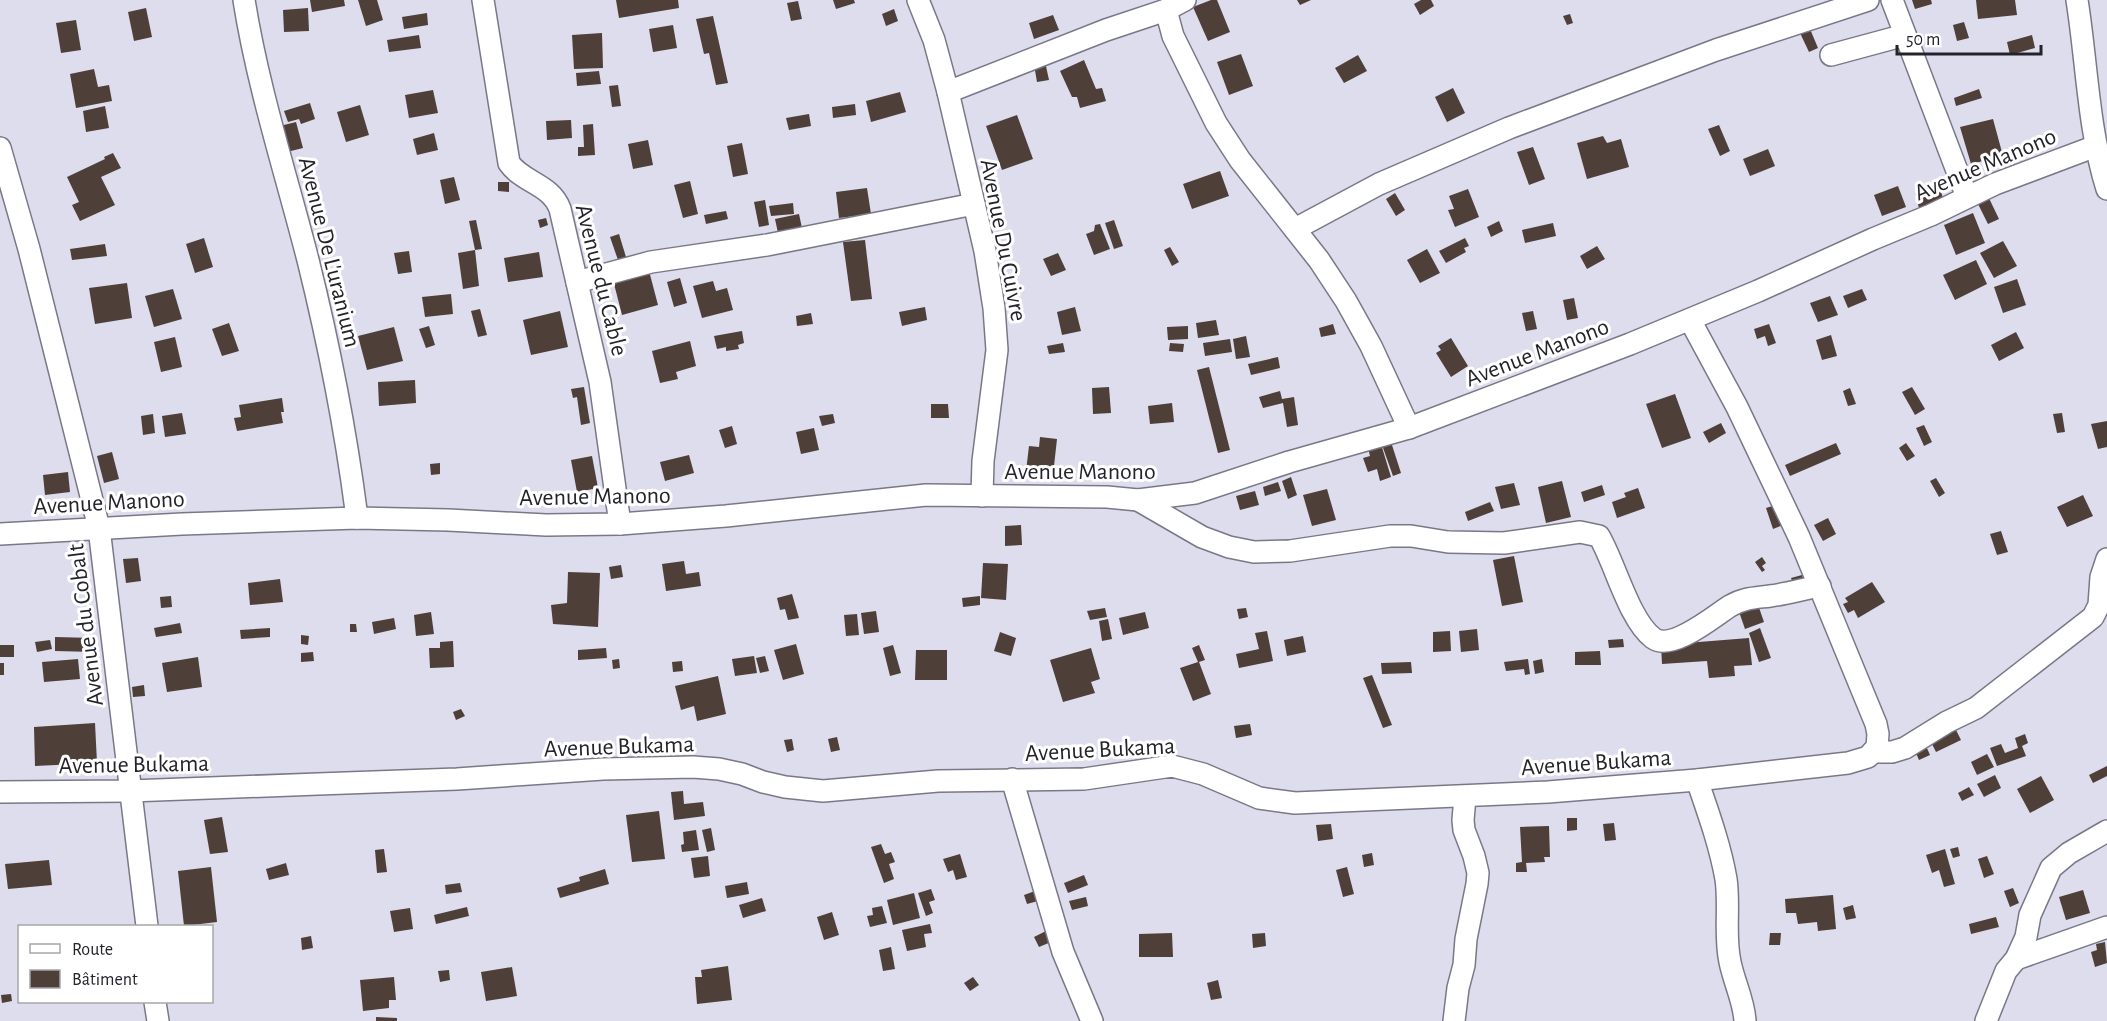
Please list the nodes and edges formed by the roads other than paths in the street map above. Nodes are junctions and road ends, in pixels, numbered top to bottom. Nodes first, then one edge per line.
1 (244, 0) edge
2 (483, 0) edge
3 (918, 0) edge
4 (1185, 0) edge
5 (1868, 0) edge
6 (1892, 0) edge
7 (2077, 0) edge
8 (1166, 10) junction
9 (1905, 35) junction
10 (1831, 55) dead end
11 (948, 92) junction
12 (2096, 146) junction
13 (0, 148) edge
14 (2107, 189) edge
15 (1966, 197) junction
16 (974, 204) junction
17 (1295, 229) junction
18 (577, 282) junction
19 (1690, 320) junction
20 (1409, 428) junction
21 (982, 496) junction
22 (1138, 500) junction
23 (357, 518) junction
24 (620, 524) junction
25 (99, 528) junction
26 (0, 534) edge
27 (2107, 559) edge
28 (1820, 586) junction
29 (1873, 752) junction
30 (1012, 779) junction
31 (1697, 780) junction
32 (130, 791) junction
33 (0, 792) edge
34 (1466, 796) junction
35 (2107, 831) edge
36 (147, 925) edge
37 (2107, 927) edge
38 (2016, 958) junction
39 (155, 1003) edge
40 (158, 1021) edge
41 (1092, 1021) edge
42 (1454, 1021) edge
43 (1745, 1021) edge
44 (1986, 1021) edge

1 - 23 street, Avenue De L'uranium
2 - 18 street, Avenue du Cable
3 - 11 street, Avenue Du Cuivre
4 - 8 street
5 - 17 street
6 - 9 street
7 - 12 street
8 - 11 street
8 - 17 street
9 - 10 street
9 - 15 street
11 - 16 street, Avenue Du Cuivre
12 - 14 street
12 - 15 street, Avenue Manono
13 - 25 street, Avenue du Cobalt
15 - 19 street, Avenue Manono
16 - 18 street
16 - 21 street, Avenue Du Cuivre
17 - 20 street
18 - 24 street, Avenue du Cable
19 - 20 street, Avenue Manono
19 - 28 street
20 - 22 street, Avenue Manono
21 - 22 street, Avenue Manono
21 - 24 street, Avenue Manono
22 - 28 street
23 - 24 street, Avenue Manono
23 - 25 street, Avenue Manono
25 - 26 street, Avenue Manono
25 - 32 street, Avenue du Cobalt
27 - 29 street, Avenue Bukama
28 - 29 street
29 - 31 street, Avenue Bukama
30 - 32 street, Avenue Bukama
30 - 34 street, Avenue Bukama
30 - 41 street
31 - 34 street, Avenue Bukama
31 - 43 street
32 - 33 street, Avenue Bukama
32 - 36 street, Avenue du Cobalt
34 - 42 street
35 - 38 street
37 - 38 street
38 - 44 street
39 - 40 street

